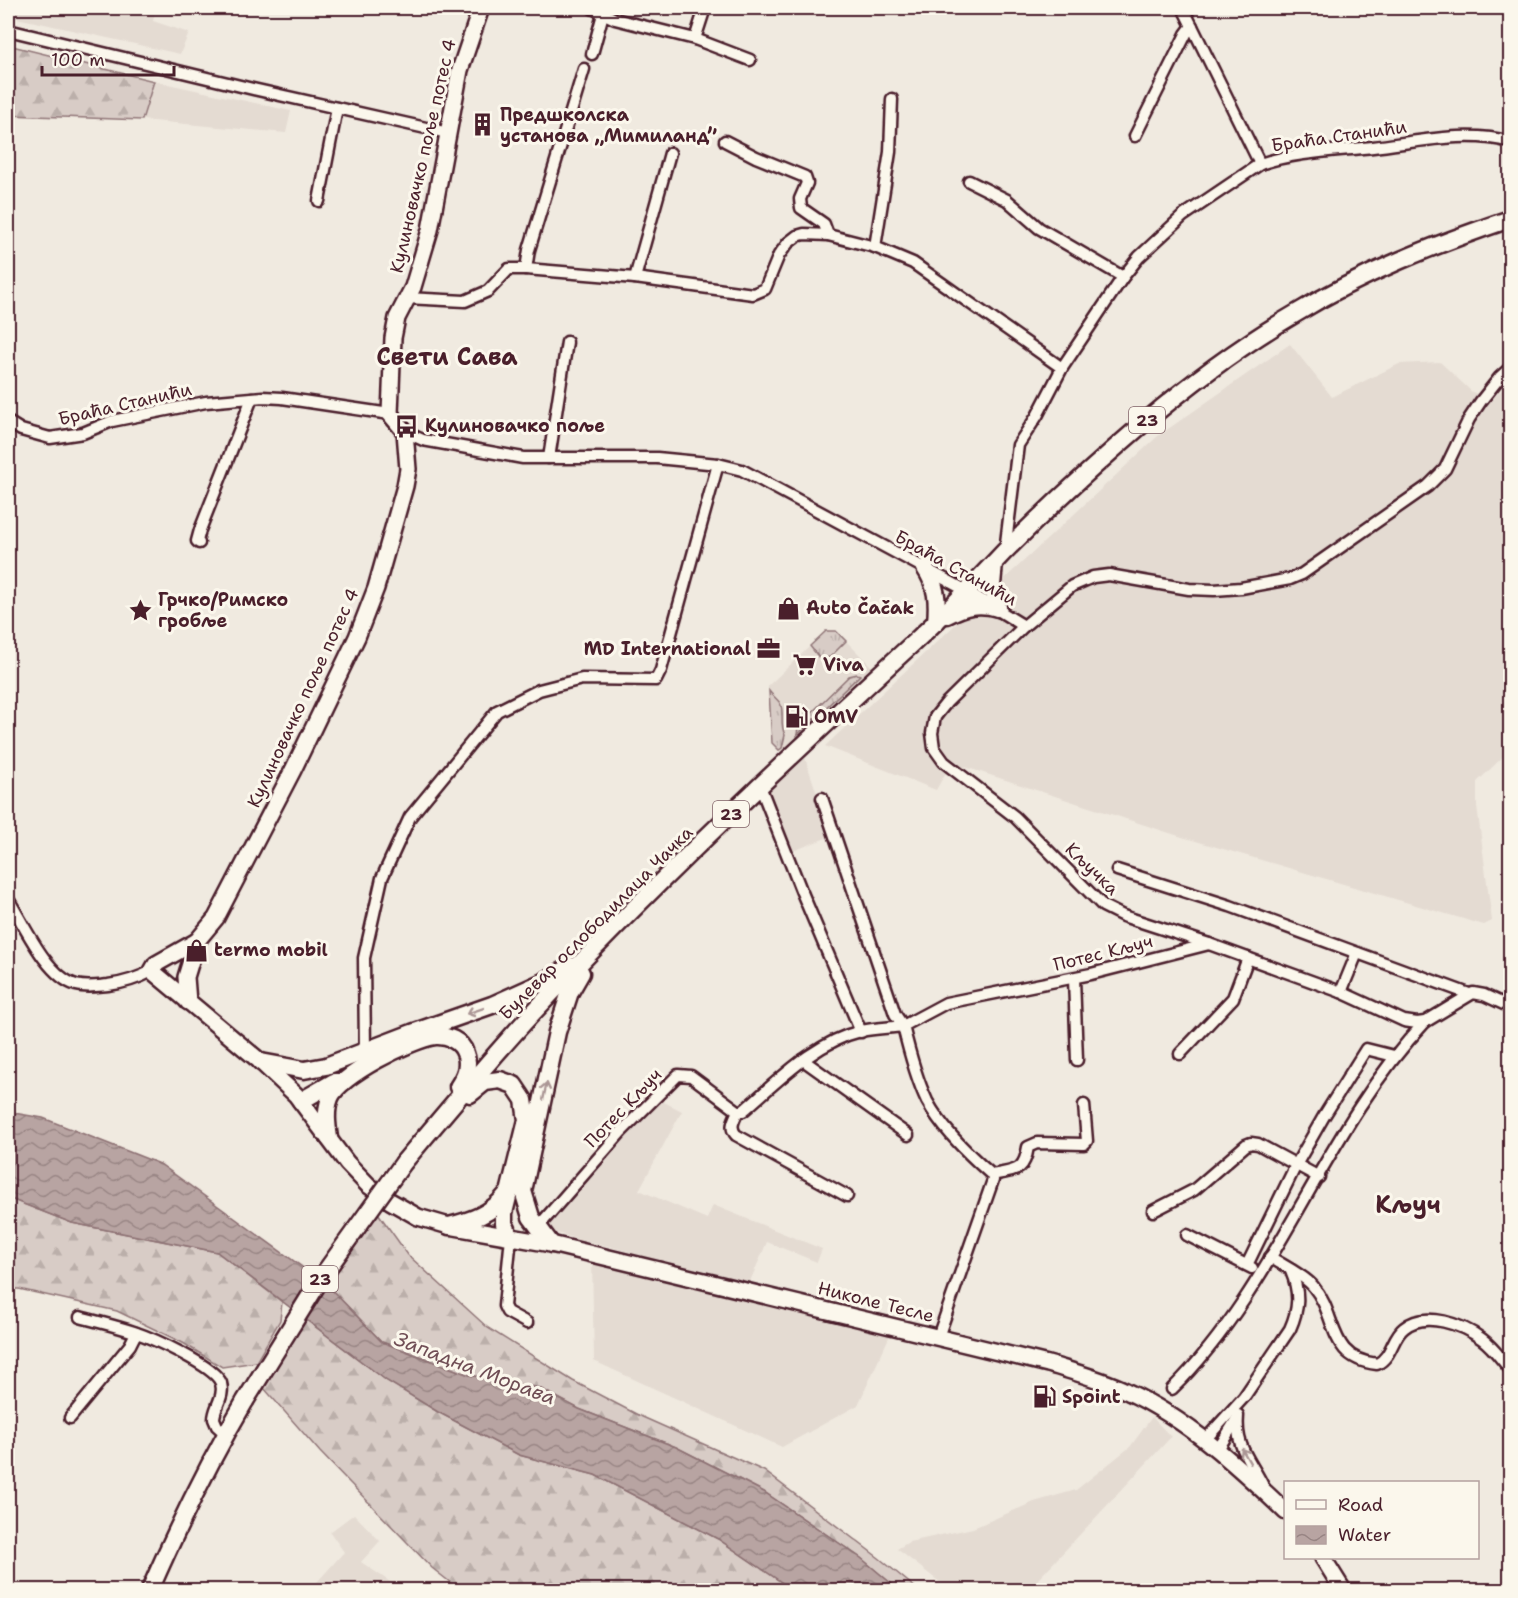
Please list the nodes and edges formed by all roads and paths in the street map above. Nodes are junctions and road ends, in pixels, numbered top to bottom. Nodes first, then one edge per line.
1 (481, 8) edge
2 (592, 8) edge
3 (705, 8) edge
4 (1183, 8) edge
5 (603, 14) junction
6 (1192, 26) junction
7 (8, 30) edge
8 (695, 39) junction
9 (592, 54) dead end
10 (750, 60) dead end
11 (584, 69) dead end
12 (892, 99) dead end
13 (338, 108) junction
14 (447, 133) junction
15 (1135, 136) dead end
16 (725, 141) dead end
17 (1510, 142) edge
18 (670, 153) dead end
19 (1260, 164) junction
20 (969, 181) dead end
21 (318, 201) dead end
22 (1510, 219) edge
23 (828, 235) junction
24 (875, 247) junction
25 (526, 269) junction
26 (1123, 277) junction
27 (635, 278) junction
28 (406, 298) junction
29 (567, 342) dead end
30 (1062, 368) junction
31 (1510, 368) edge
32 (252, 398) junction
33 (390, 414) junction
34 (8, 422) edge
35 (405, 432) junction
36 (549, 458) junction
37 (718, 464) junction
38 (199, 543) dead end
39 (1000, 557) junction
40 (925, 568) junction
41 (968, 591) junction
42 (998, 608) junction
43 (936, 622) junction
44 (1024, 626) junction
45 (760, 786) junction
46 (822, 798) dead end
47 (1117, 870) dead end
48 (8, 899) edge
49 (197, 941) junction
50 (1209, 944) junction
51 (1357, 953) junction
52 (1248, 958) junction
53 (585, 961) junction
54 (152, 971) junction
55 (1074, 978) junction
56 (1341, 992) junction
57 (1468, 994) junction
58 (188, 1002) junction
59 (1510, 1007) edge
60 (1425, 1022) junction
61 (903, 1026) junction
62 (861, 1032) junction
63 (365, 1052) junction
64 (1180, 1054) dead end
65 (1394, 1056) junction
66 (803, 1060) junction
67 (1077, 1060) dead end
68 (261, 1062) junction
69 (326, 1066) junction
70 (344, 1081) junction
71 (298, 1098) junction
72 (1084, 1105) dead end
73 (452, 1106) junction
74 (738, 1111) junction
75 (908, 1135) dead end
76 (329, 1138) junction
77 (1296, 1165) junction
78 (992, 1175) junction
79 (1318, 1177) junction
80 (516, 1191) junction
81 (847, 1196) dead end
82 (1153, 1211) dead end
83 (449, 1226) junction
84 (538, 1227) junction
85 (507, 1234) junction
86 (1187, 1234) dead end
87 (551, 1244) junction
88 (1270, 1257) junction
89 (1247, 1265) junction
90 (1292, 1271) junction
91 (1260, 1272) junction
92 (1318, 1294) junction
93 (1298, 1300) junction
94 (80, 1317) dead end
95 (527, 1323) dead end
96 (136, 1333) junction
97 (938, 1337) junction
98 (1510, 1369) edge
99 (1172, 1389) dead end
100 (1244, 1397) junction
101 (1238, 1415) junction
102 (70, 1418) dead end
103 (226, 1434) junction
104 (1204, 1441) junction
105 (1217, 1450) junction
106 (1266, 1493) junction
107 (1284, 1510) edge
108 (1324, 1559) edge
109 (150, 1590) edge
110 (1342, 1590) edge

1 - 14 street, Кулиновачко поље потес 4
2 - 5 street
3 - 8 street
4 - 6 street
5 - 8 street
5 - 9 street
6 - 15 street
6 - 19 street
7 - 13 street
8 - 10 street
11 - 25 street
12 - 24 street
13 - 14 street
13 - 21 street
14 - 28 street, Кулиновачко поље потес 4
16 - 23 street
17 - 19 street, Браћа Станићи
18 - 27 street
19 - 26 street, Браћа Станићи
20 - 26 street
22 - 39 main road, Булевар ослободилаца Чачка / 23
23 - 24 street
23 - 27 street
24 - 30 street
25 - 27 street
25 - 28 street
26 - 30 street, Браћа Станићи
28 - 33 street, Кулиновачко поље потес 4
29 - 36 street
30 - 39 street, Браћа Станићи
31 - 44 street, Браћа Станићи
32 - 33 street, Браћа Станићи
32 - 34 street, Браћа Станићи
32 - 38 street
33 - 35 street
35 - 36 street, Браћа Станићи
35 - 49 street, Кулиновачко поље потес 4
36 - 37 street, Браћа Станићи
37 - 40 street, Браћа Станићи
37 - 63 street
39 - 41 main road, Булевар ослободилаца Чачка / 23
39 - 42 main road
40 - 41 street, Браћа Станићи
40 - 43 main road
41 - 42 street, Браћа Станићи
41 - 43 main road, Булевар ослободилаца Чачка / 23
42 - 43 main road
42 - 44 street, Браћа Станићи
43 - 45 main road, Булевар ослободилаца Чачка / 23
44 - 50 street, Кључка
45 - 53 main road, Булевар ослободилаца Чачка / 23
45 - 62 street
46 - 61 street
47 - 51 street, Кључка
48 - 54 street
49 - 54 street, Кулиновачко поље потес 4
49 - 58 street, Кулиновачко поље потес 4
50 - 52 street, Кључка
50 - 55 street, Потес Кључ
51 - 56 street
51 - 57 street, Кључка
52 - 56 street, Кључка
52 - 64 street
53 -> 63 main road
53 - 73 main road, Булевар ослободилаца Чачка / 23
80 -> 53 main road
54 - 58 street
55 - 61 street, Потес Кључ
55 - 67 street
56 - 60 street, Кључка
57 - 59 street, Кључка
57 - 60 street
58 - 68 street
60 - 65 street
61 - 62 street, Потес Кључ
61 - 78 street
62 - 66 street, Потес Кључ
63 - 69 main road
65 - 77 street
65 - 79 street
66 - 74 street, Потес Кључ
66 - 75 street
68 - 69 main road
68 - 71 street
69 - 71 main road
70 - 71 main road
70 - 73 main road
70 - 76 main road
71 - 76 street
72 - 78 street
73 - 80 main road
73 - 103 main road, Булевар ослободилаца Чачка / 23, bridge
74 - 81 street
74 - 84 street, Потес Кључ
76 - 83 street, Николе Тесле
77 - 79 street
77 - 82 street
77 - 89 street
78 - 97 street
79 - 88 street
80 - 83 main road
80 - 84 main road
80 - 85 main road
83 - 85 street, Николе Тесле
84 - 87 main road
85 - 87 street, Николе Тесле
85 - 95 street
86 - 89 street
87 - 97 street, Николе Тесле
88 - 90 street
88 - 91 street
89 - 91 street
90 - 92 street
90 - 93 street
91 - 99 street
92 - 93 street
92 - 98 street
93 - 100 street
94 - 96 street
96 - 102 street
96 - 103 street
97 - 104 street, Николе Тесле
100 - 101 street
100 - 104 street
101 - 105 street
106 -> 101 street
103 - 109 main road, Булевар ослободилаца Чачка / 23
104 - 105 street, Николе Тесле
105 - 106 street, Николе Тесле
106 - 107 street, Николе Тесле
108 - 110 street

